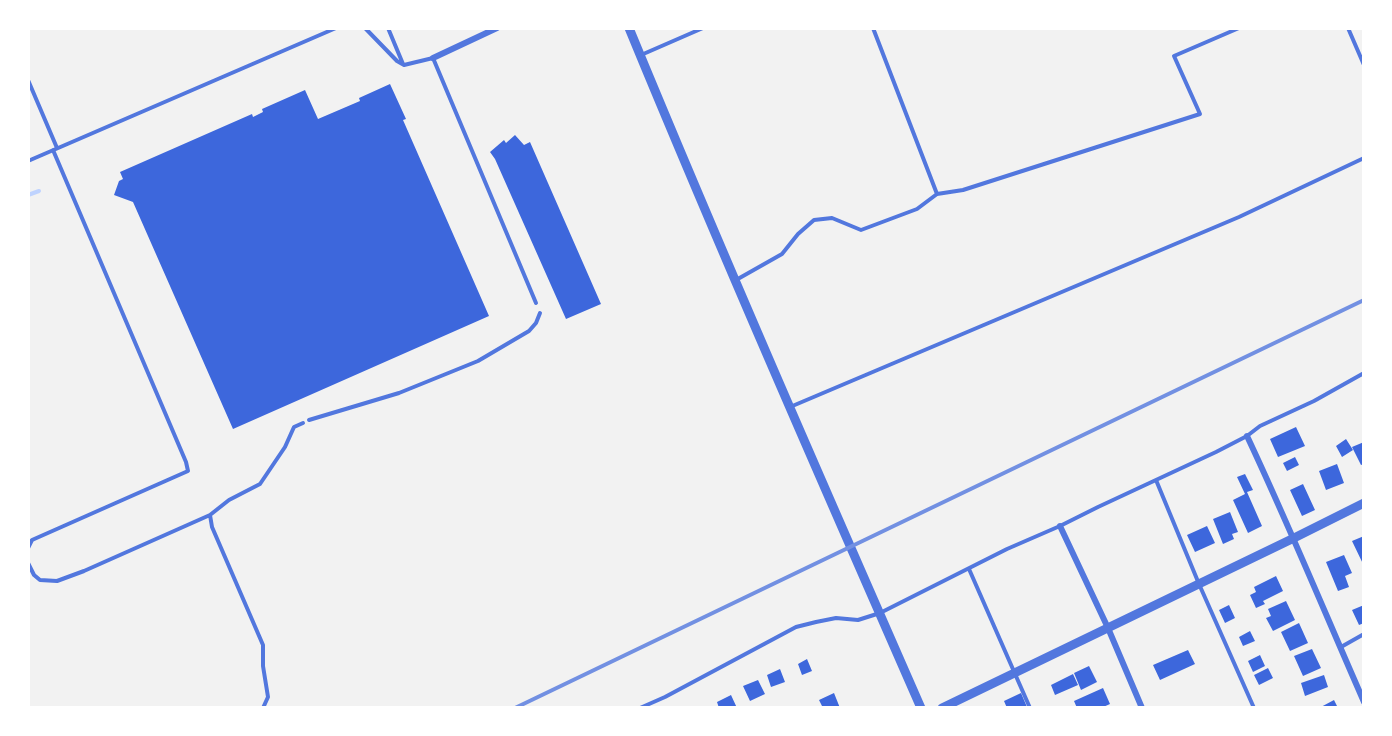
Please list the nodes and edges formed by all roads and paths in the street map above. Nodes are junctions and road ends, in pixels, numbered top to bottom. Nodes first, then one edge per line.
1 (336, 28) edge
2 (366, 28) edge
3 (388, 28) edge
4 (497, 28) edge
5 (629, 28) edge
6 (703, 28) edge
7 (873, 28) edge
8 (1239, 28) edge
9 (1348, 28) edge
10 (640, 56) junction
11 (433, 58) junction
12 (404, 65) junction
13 (1364, 66) edge
14 (28, 80) edge
15 (55, 149) junction
16 (1364, 158) edge
17 (28, 161) edge
18 (937, 194) junction
19 (736, 280) junction
20 (536, 303) dead end
21 (540, 313) dead end
22 (1364, 373) edge
23 (790, 408) junction
24 (309, 420) dead end
25 (303, 423) dead end
26 (1247, 436) junction
27 (1156, 480) junction
28 (1364, 503) edge
29 (210, 515) junction
30 (1060, 526) junction
31 (1294, 538) junction
32 (28, 548) edge
33 (28, 563) edge
34 (969, 569) junction
35 (1199, 584) junction
36 (880, 613) junction
37 (1108, 628) junction
38 (1364, 634) edge
39 (1340, 647) junction
40 (1015, 673) junction
41 (1364, 702) edge
42 (263, 708) edge
43 (640, 708) edge
44 (921, 708) edge
45 (942, 708) edge
46 (1030, 708) edge
47 (1142, 708) edge
48 (1254, 708) edge

1 - 15 lane
2 - 12 lane
3 - 12 lane
4 - 11 street
5 - 10 street
6 - 10 lane
7 - 18 lane
8 - 18 lane
9 - 13 lane
10 - 19 street
11 - 12 lane
11 - 20 lane
14 - 15 lane
15 - 17 lane
15 - 32 lane
16 - 23 lane
18 - 19 lane
19 - 23 street
21 - 24 lane
22 - 26 lane
23 - 36 street
25 - 29 lane
26 - 27 lane
26 - 31 street
27 - 30 lane
27 - 35 lane
28 - 31 street
29 - 33 lane
29 - 42 lane
30 - 34 lane
30 - 37 street
31 - 35 street
31 - 39 street
34 - 36 lane
34 - 40 lane
35 - 37 street
35 - 48 lane
36 - 43 lane
36 - 44 street
37 - 40 street
37 - 47 street
38 - 39 lane
39 - 41 street
40 - 45 street
40 - 46 lane

